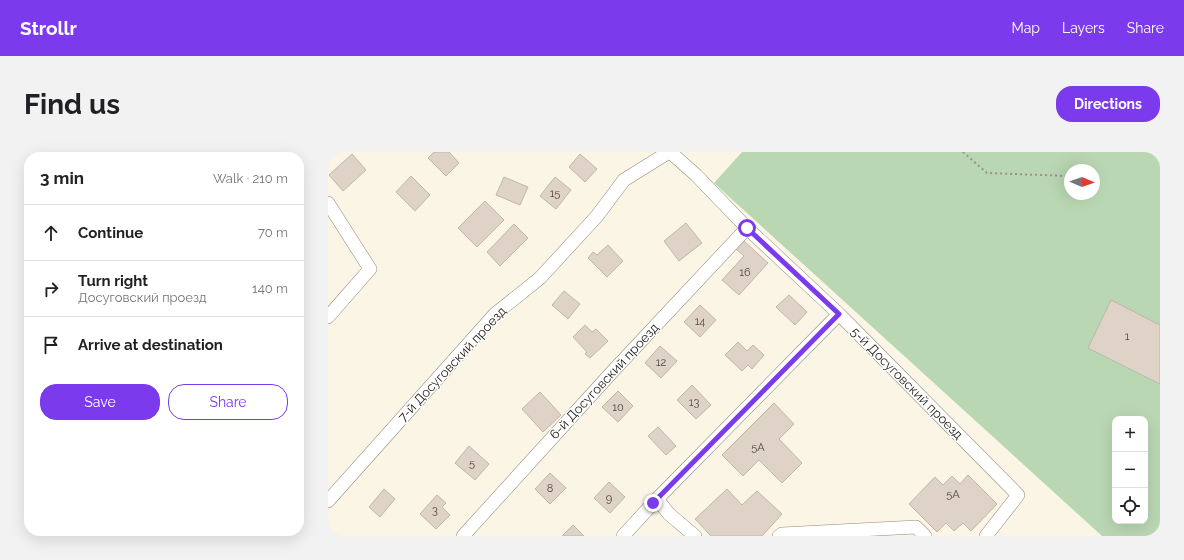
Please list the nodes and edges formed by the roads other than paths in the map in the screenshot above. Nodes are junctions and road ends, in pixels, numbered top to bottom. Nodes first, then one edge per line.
1 (670, 152) edge
2 (328, 203) edge
3 (747, 228) junction
4 (839, 314) junction
5 (328, 317) edge
6 (657, 499) junction
7 (328, 501) edge
8 (463, 536) edge
9 (623, 536) edge
10 (694, 536) edge
11 (779, 536) edge
12 (925, 536) edge
13 (986, 536) edge

1 - 3 street, 5-й Досуговский проезд
1 - 7 street, 7-й Досуговский проезд
2 - 5 street
3 - 4 street, 5-й Досуговский проезд
3 - 8 street, 6-й Досуговский проезд
4 - 6 street
4 - 13 street, 5-й Досуговский проезд
6 - 9 street
6 - 10 street
11 - 12 street

